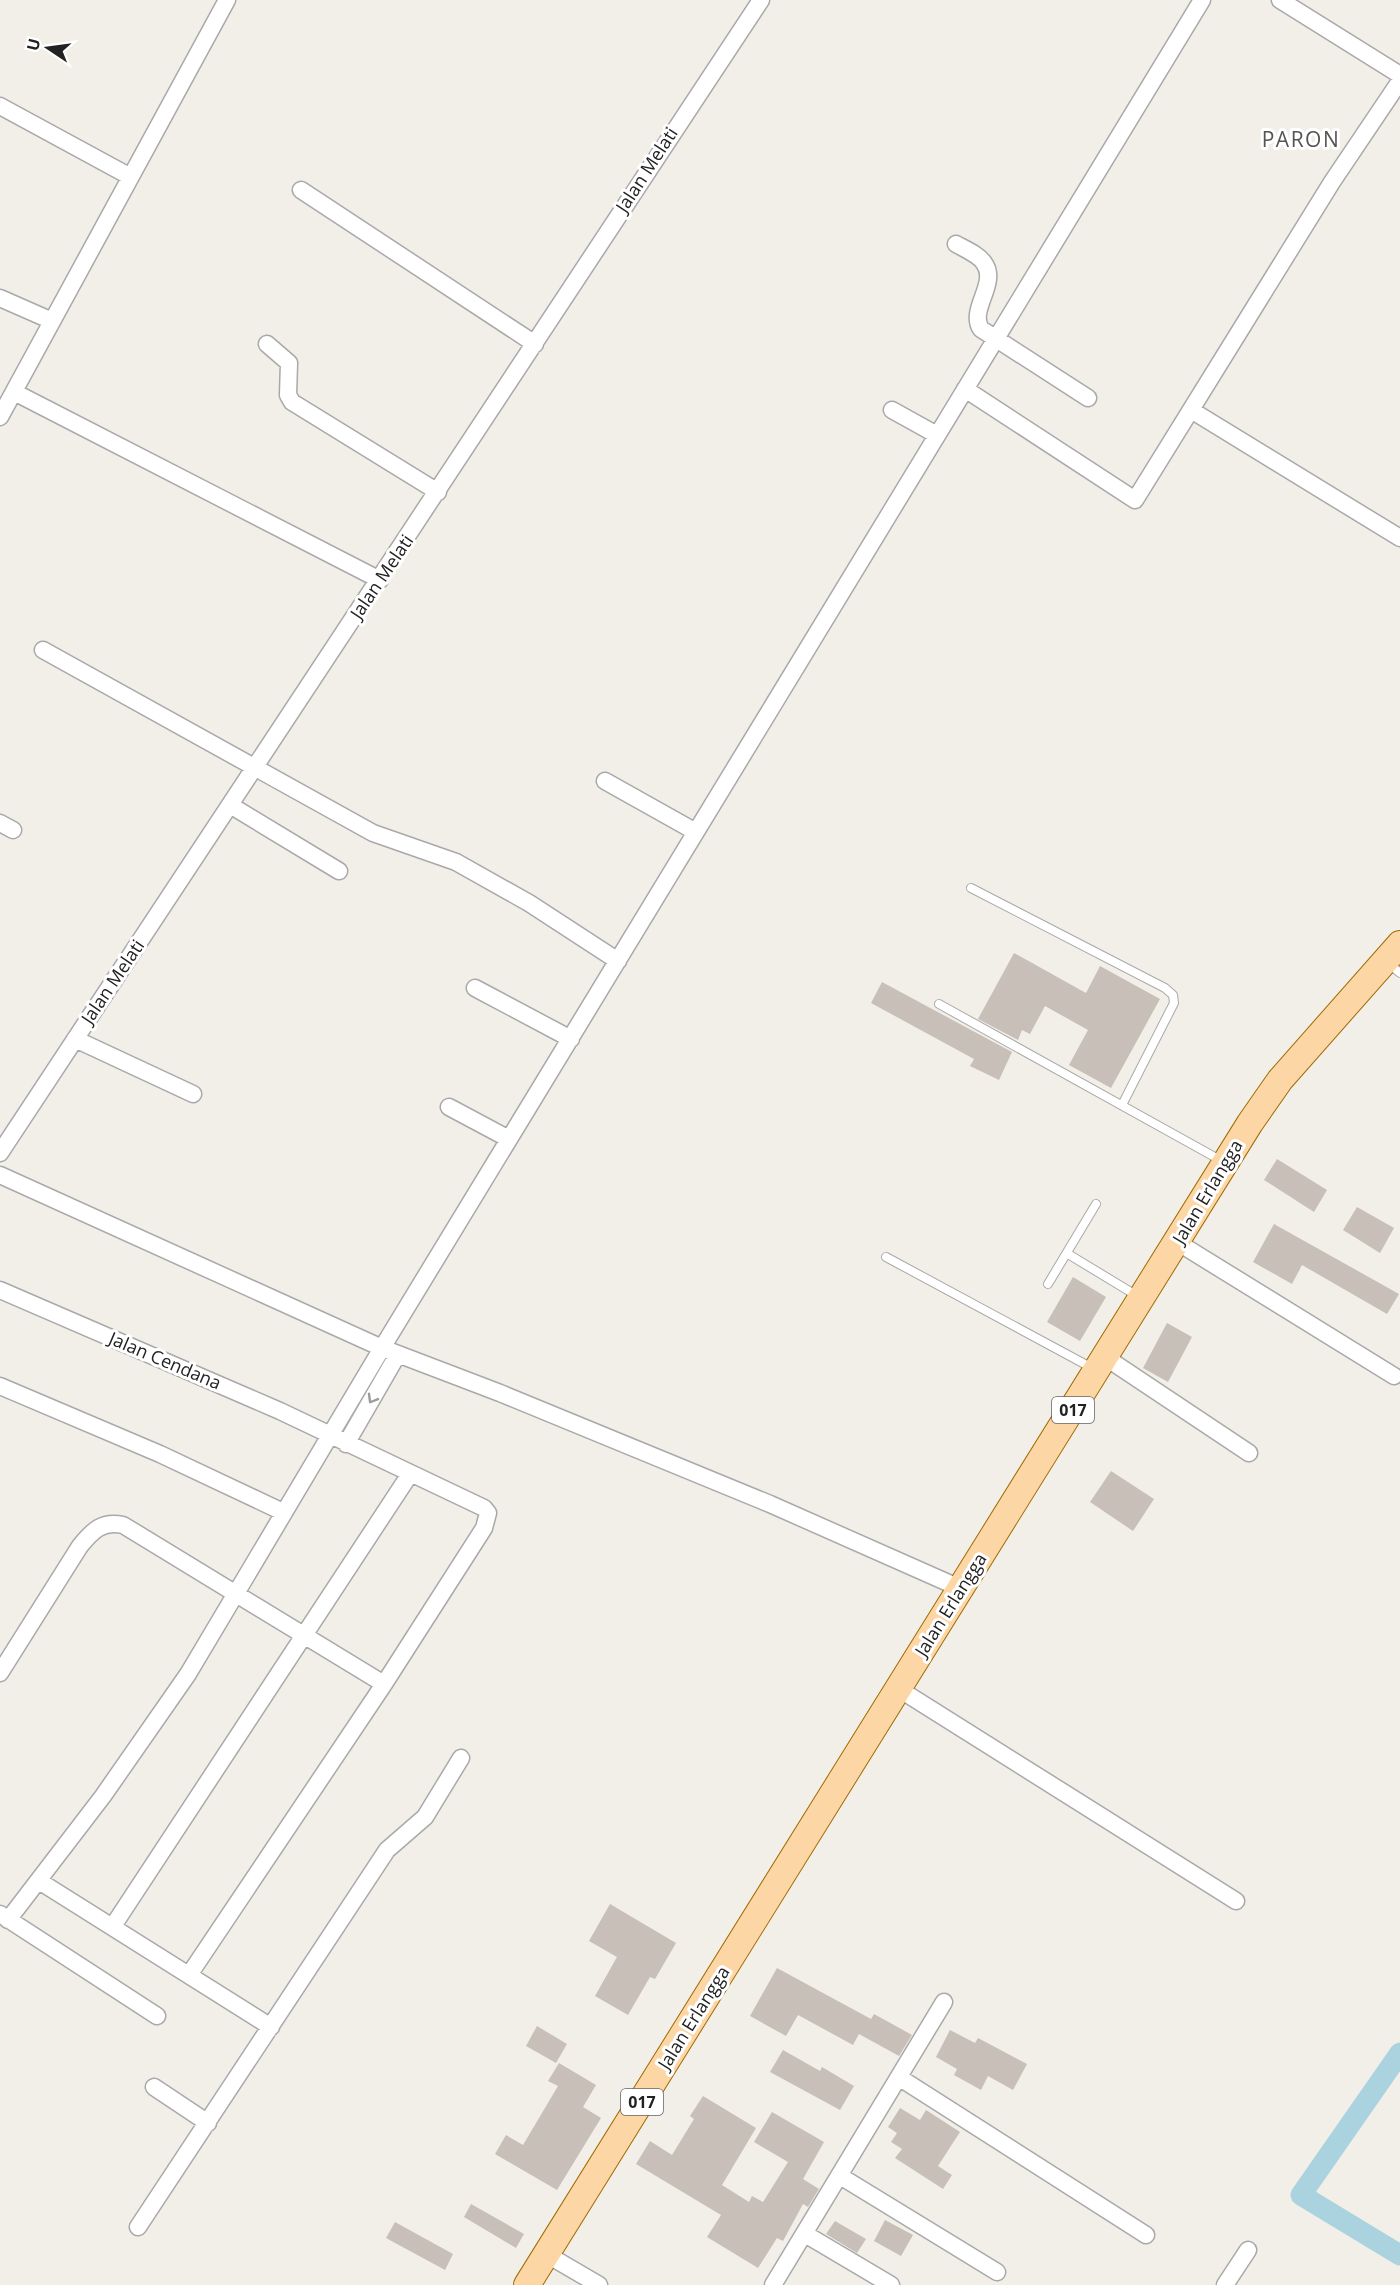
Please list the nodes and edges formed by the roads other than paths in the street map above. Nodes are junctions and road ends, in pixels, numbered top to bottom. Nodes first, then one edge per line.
1 (227, 0) edge
2 (761, 0) edge
3 (1202, 0) edge
4 (1280, 0) edge
5 (1400, 75) edge
6 (1400, 81) edge
7 (0, 106) edge
8 (129, 176) junction
9 (301, 190) dead end
10 (956, 244) dead end
11 (0, 298) edge
12 (50, 320) junction
13 (996, 337) junction
14 (267, 344) dead end
15 (535, 344) junction
16 (965, 389) junction
17 (14, 392) junction
18 (1088, 398) dead end
19 (892, 410) dead end
20 (1191, 410) junction
21 (0, 417) edge
22 (937, 435) junction
23 (438, 492) junction
24 (1400, 538) edge
25 (380, 580) junction
26 (42, 650) dead end
27 (256, 767) junction
28 (605, 781) dead end
29 (230, 805) junction
30 (696, 832) junction
31 (339, 871) dead end
32 (971, 888) dead end
33 (1395, 959) edge
34 (618, 961) junction
35 (475, 988) dead end
36 (939, 1004) dead end
37 (75, 1039) junction
38 (571, 1039) junction
39 (193, 1094) dead end
40 (1122, 1105) junction
41 (449, 1107) dead end
42 (510, 1139) junction
43 (0, 1153) edge
44 (1225, 1163) junction
45 (0, 1175) edge
46 (1096, 1204) dead end
47 (1177, 1242) junction
48 (1068, 1254) junction
49 (886, 1257) dead end
50 (1048, 1284) dead end
51 (0, 1290) edge
52 (1142, 1299) junction
53 (390, 1351) junction
54 (1101, 1364) junction
55 (1394, 1376) dead end
56 (0, 1386) edge
57 (330, 1436) junction
58 (346, 1444) junction
59 (1249, 1453) dead end
60 (410, 1474) junction
61 (283, 1512) junction
62 (962, 1589) junction
63 (238, 1594) junction
64 (304, 1637) junction
65 (0, 1673) edge
66 (384, 1684) junction
67 (899, 1689) junction
68 (461, 1758) dead end
69 (39, 1881) junction
70 (1236, 1901) dead end
71 (4, 1917) edge
72 (113, 1926) junction
73 (189, 1975) junction
74 (944, 2002) dead end
75 (157, 2016) dead end
76 (272, 2027) junction
77 (900, 2078) junction
78 (154, 2087) dead end
79 (208, 2123) junction
80 (840, 2176) junction
81 (138, 2227) dead end
82 (805, 2234) junction
83 (1146, 2235) dead end
84 (1248, 2250) dead end
85 (546, 2254) junction
86 (997, 2272) dead end
87 (527, 2285) edge
88 (599, 2285) edge
89 (773, 2285) edge
90 (891, 2285) edge
91 (1225, 2285) edge

1 - 8 street
2 - 15 street, Jalan Melati
3 - 13 street
4 - 5 street
6 - 20 street
7 - 8 street
8 - 12 street
9 - 15 street
10 - 13 street
11 - 12 street
12 - 17 street
13 - 16 street
13 - 18 street
14 - 23 street
15 - 23 street, Jalan Melati
16 - 20 street
16 - 22 street
17 - 21 street
17 - 25 street
19 - 22 street
20 - 24 street
22 - 30 street
23 - 25 street, Jalan Melati
25 - 27 street, Jalan Melati
26 - 27 street
27 - 29 street, Jalan Melati
27 - 34 street
28 - 30 street
29 - 31 street
29 - 37 street, Jalan Melati
30 - 34 street
32 - 40 lane
33 - 44 main road, Jalan Erlangga / 017
34 - 38 street
35 - 38 street
36 - 40 lane
37 - 39 street
37 - 43 street, Jalan Melati
38 - 42 street
40 - 44 lane
41 - 42 street
42 - 53 street
44 - 47 main road, Jalan Erlangga / 017
45 - 53 street
46 - 48 lane
47 - 52 main road, Jalan Erlangga / 017
47 - 55 street
48 - 50 lane
48 - 52 lane
49 - 54 lane
51 - 57 street, Jalan Cendana
52 - 54 main road, Jalan Erlangga / 017
53 - 57 street
53 -> 58 street
53 - 62 street
54 - 59 street
54 - 62 main road, Jalan Erlangga / 017
56 - 61 street
57 - 58 street, Jalan Cendana
57 - 61 street
58 - 60 street, Jalan Cendana
60 - 64 street
60 - 66 street, Jalan Cendana
61 - 63 street
62 - 67 main road, Jalan Erlangga / 017
63 - 64 street
63 - 65 street
63 - 69 street
64 - 66 street
64 - 72 street
66 - 73 street
67 - 70 street
67 - 85 main road, Jalan Erlangga / 017
68 - 76 street
69 - 71 street
69 - 72 street
71 - 75 street
72 - 73 street
73 - 76 street
74 - 77 street
76 - 79 street
77 - 80 street
77 - 83 street
78 - 79 street
79 - 81 street
80 - 82 street
80 - 86 street
82 - 89 street
82 - 90 street
84 - 91 street
85 - 87 main road, Jalan Erlangga / 017
85 - 88 street

